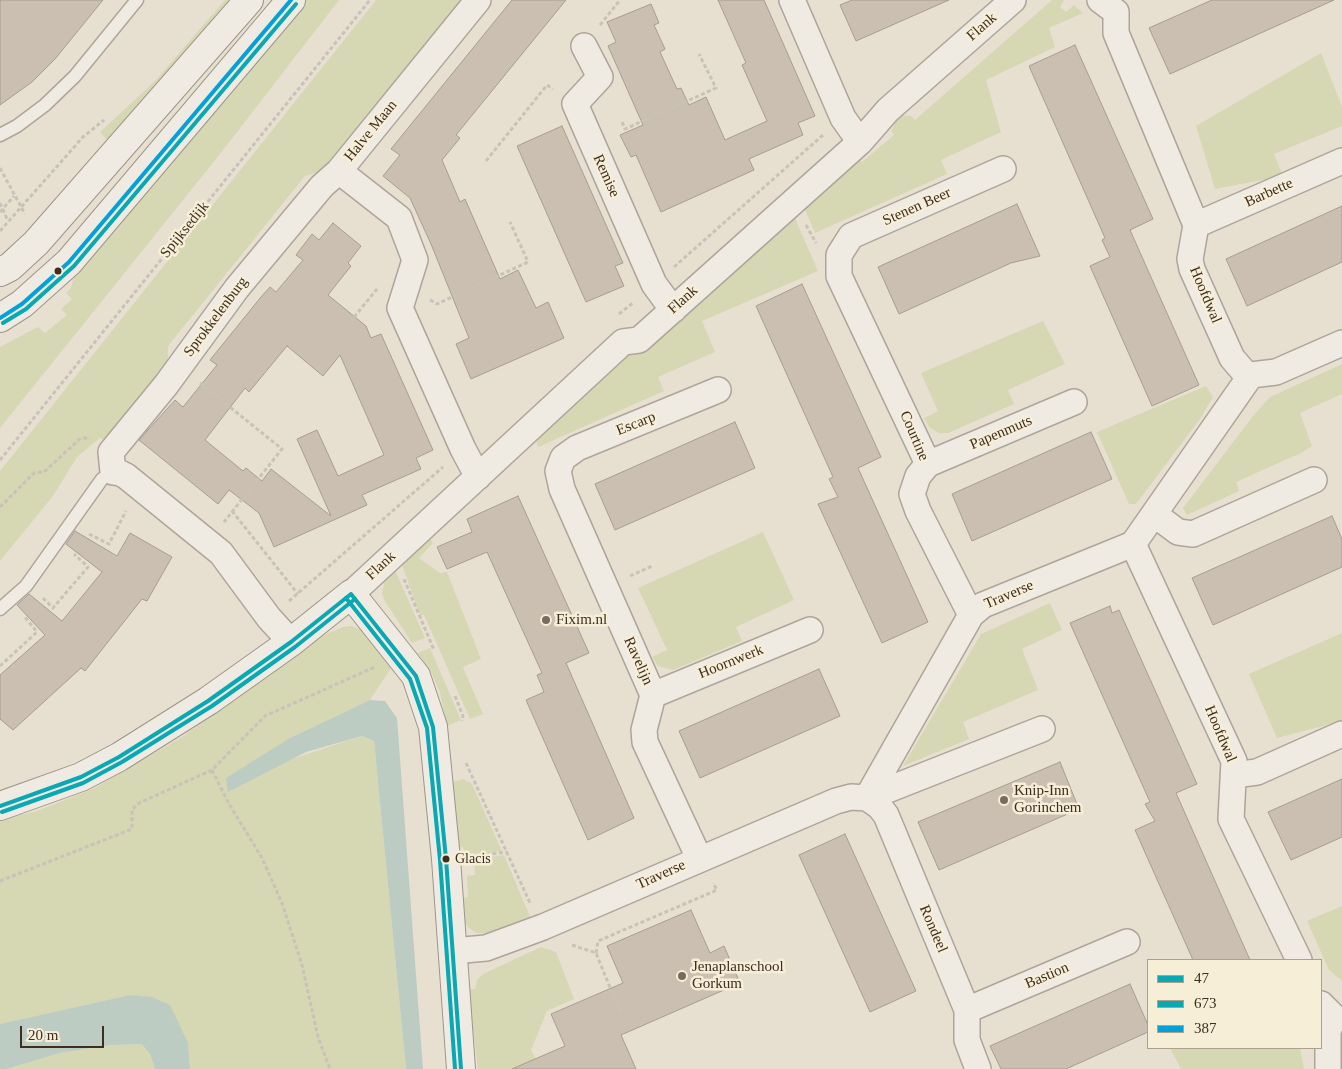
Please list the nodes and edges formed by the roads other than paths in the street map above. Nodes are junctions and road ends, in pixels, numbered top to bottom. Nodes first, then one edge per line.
1 (137, 0) edge
2 (248, 0) edge
3 (290, 0) edge
4 (478, 0) edge
5 (792, 0) edge
6 (1013, 0) edge
7 (1112, 4) edge
8 (584, 46) road end
9 (0, 135) edge
10 (860, 142) junction
11 (1342, 161) edge
12 (1003, 168) dead end
13 (339, 171) junction
14 (1196, 225) junction
15 (838, 255) joint
16 (0, 272) edge
17 (673, 310) junction
18 (0, 318) edge
19 (1342, 343) edge
20 (1251, 375) junction
21 (718, 390) dead end
22 (1074, 402) dead end
23 (928, 464) junction
24 (560, 465) joint
25 (113, 472) junction
26 (478, 477) junction
27 (1314, 480) dead end
28 (1154, 514) junction
29 (1133, 544) junction
30 (351, 594) junction
31 (0, 608) edge
32 (971, 614) junction
33 (810, 630) dead end
34 (291, 642) junction
35 (653, 695) junction
36 (1042, 729) dead end
37 (1342, 734) edge
38 (1234, 775) junction
39 (867, 798) junction
40 (0, 806) edge
41 (700, 858) junction
42 (1127, 942) dead end
43 (454, 951) junction
44 (1299, 959) edge
45 (967, 1010) junction
46 (1332, 1010) edge
47 (460, 1069) edge
48 (978, 1069) edge
49 (1328, 1069) edge

1 - 9 lane
2 - 16 street
3 - 18 street
4 - 13 street, Halve Maan
5 - 10 street
6 - 10 street, Flank
7 - 14 street
8 - 17 street, Remise
10 - 17 street, Flank
11 - 14 street, Barbette
12 - 15 street, Stenen Beer
13 - 25 street, Sprokkelenburg
13 - 26 street, Halve Maan
14 - 20 street, Hoofdwal
15 - 23 street, Courtine
17 - 26 street, Flank
19 - 20 street
20 - 28 street
21 - 24 street, Escarp
22 - 23 street, Papenmuts
23 - 32 street, Courtine
24 - 35 street, Ravelijn
25 - 31 lane
25 - 34 street
26 - 30 street, Flank
27 - 28 street
28 - 29 street
29 - 32 street, Traverse
29 - 38 street, Hoofdwal
30 - 34 street
30 - 43 street
32 - 39 street, Traverse
33 - 35 street, Hoornwerk
34 - 40 street
35 - 41 street, Ravelijn
36 - 39 street, Traverse
37 - 38 street
38 - 44 street, Hoofdwal
39 - 41 street, Traverse
39 - 45 street, Rondeel
41 - 43 street, Traverse
42 - 45 street, Bastion
43 - 47 street
45 - 48 street, Rondeel
46 - 49 street

